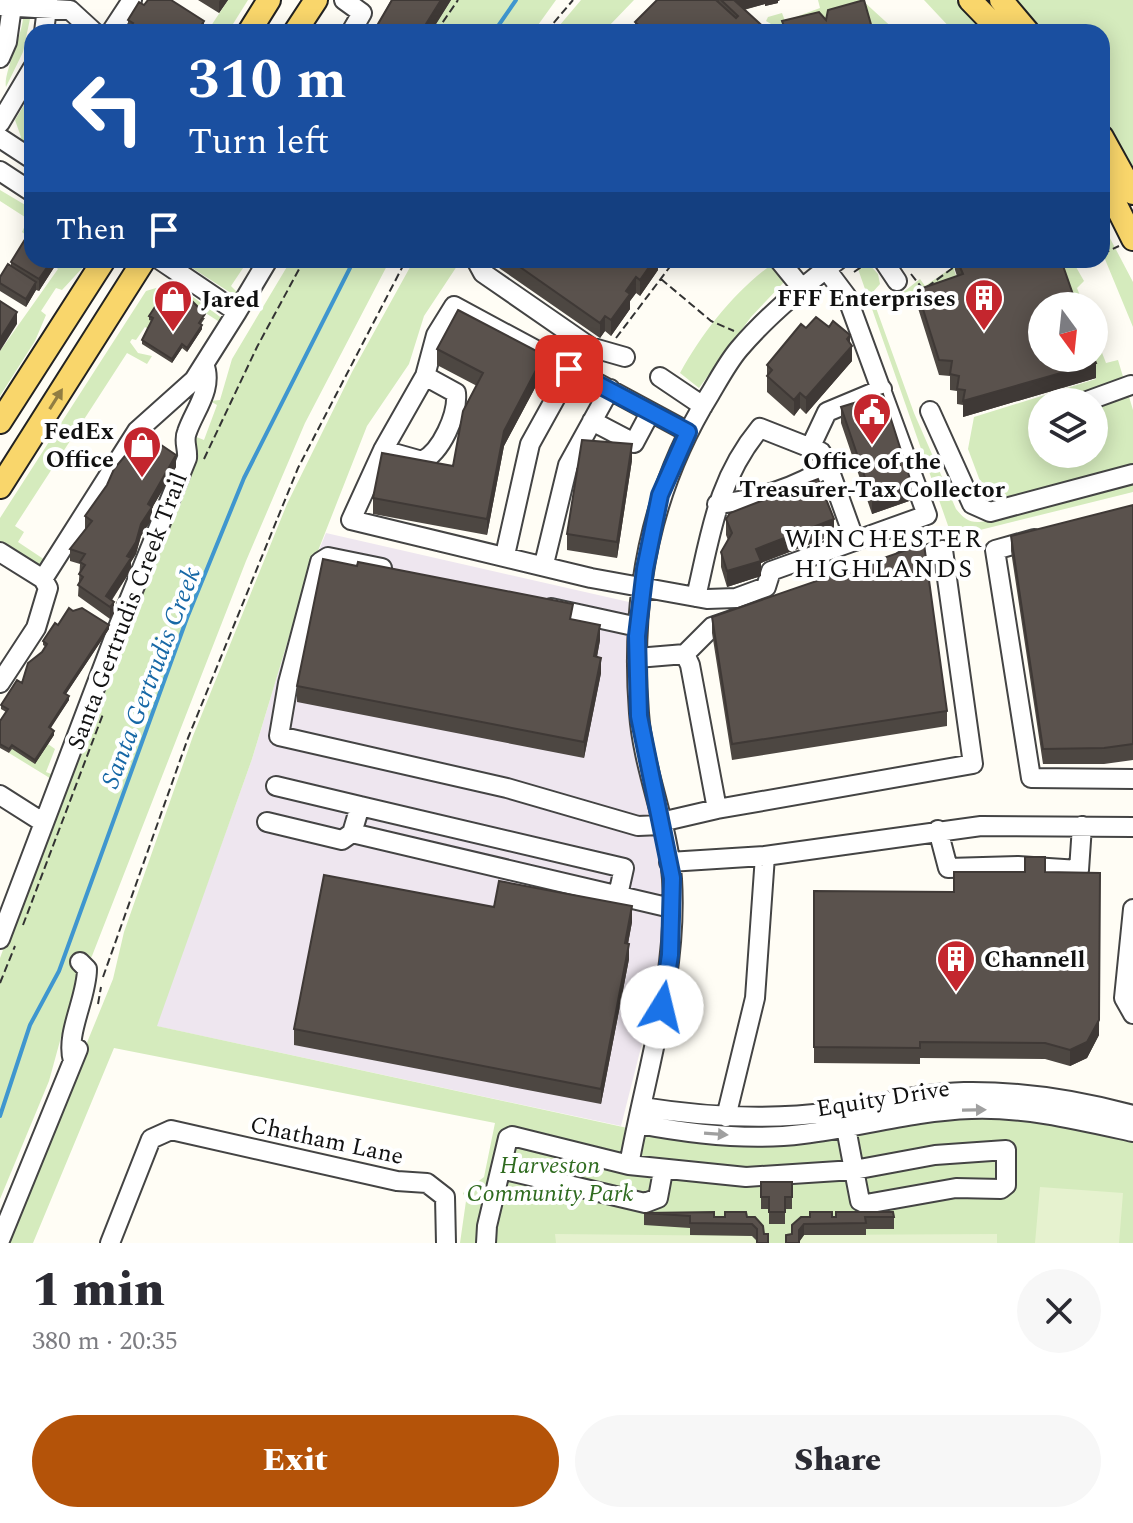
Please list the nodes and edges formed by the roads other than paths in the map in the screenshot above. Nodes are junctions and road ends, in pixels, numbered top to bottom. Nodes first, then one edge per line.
1 (132, 0) edge
2 (269, 0) edge
3 (316, 0) edge
4 (344, 0) edge
5 (970, 0) edge
6 (48, 4) edge
7 (6, 6) edge
8 (367, 6) edge
9 (1001, 21) edge
10 (45, 24) edge
11 (82, 24) edge
12 (116, 24) edge
13 (254, 24) edge
14 (300, 24) edge
15 (356, 24) edge
16 (0, 58) edge
17 (24, 86) edge
18 (0, 123) edge
19 (0, 138) edge
20 (1110, 151) edge
21 (24, 154) edge
22 (0, 171) edge
23 (24, 187) edge
24 (1133, 193) edge
25 (1110, 203) edge
26 (1123, 244) edge
27 (99, 268) edge
28 (139, 268) edge
29 (172, 268) edge
30 (263, 268) edge
31 (480, 268) edge
32 (786, 268) edge
33 (827, 268) edge
34 (834, 268) edge
35 (894, 268) edge
36 (902, 274) road end
37 (801, 287) junction
38 (237, 312) junction
39 (625, 357) dead end
40 (204, 364) junction
41 (571, 370) junction
42 (425, 376) junction
43 (660, 377) dead end
44 (1131, 385) edge
45 (610, 389) junction
46 (882, 389) junction
47 (1108, 390) edge
48 (703, 406) junction
49 (930, 411) dead end
50 (650, 413) junction
51 (592, 421) junction
52 (0, 422) edge
53 (688, 432) junction
54 (810, 448) junction
55 (383, 450) junction
56 (828, 466) junction
57 (1133, 474) edge
58 (0, 487) edge
59 (717, 504) junction
60 (1056, 533) edge
61 (855, 541) junction
62 (0, 552) edge
63 (505, 555) junction
64 (544, 564) junction
65 (892, 565) edge
66 (401, 572) edge
67 (43, 579) junction
68 (642, 586) junction
69 (696, 597) junction
70 (533, 603) edge
71 (757, 612) edge
72 (638, 627) junction
73 (685, 654) junction
74 (637, 658) junction
75 (0, 683) edge
76 (1133, 779) edge
77 (276, 786) dead end
78 (0, 795) edge
79 (360, 806) junction
80 (717, 809) junction
81 (267, 822) dead end
82 (44, 823) junction
83 (661, 824) junction
84 (1082, 826) junction
85 (1133, 827) edge
86 (938, 830) junction
87 (352, 833) junction
88 (765, 856) junction
89 (669, 862) junction
90 (618, 895) junction
91 (671, 908) junction
92 (1133, 909) edge
93 (5, 914) edge
94 (7, 943) edge
95 (80, 962) dead end
96 (1133, 1014) edge
97 (641, 1115) junction
98 (1133, 1115) edge
99 (726, 1117) junction
100 (846, 1128) junction
101 (1133, 1132) edge
102 (629, 1165) junction
103 (501, 1169) junction
104 (854, 1170) junction
105 (663, 1171) junction
106 (0, 1240) edge
107 (110, 1243) edge
108 (446, 1243) edge
109 (486, 1243) edge

1 - 12 street
2 - 13 main road
3 - 14 main road
4 - 8 street
5 - 9 main road
6 - 7 street
6 - 10 street
6 - 11 street
7 - 16 street
8 - 15 street
17 - 18 street
19 - 21 street
20 - 24 main road
22 - 23 street
25 - 26 main road
27 - 52 main road
58 -> 28 main road
29 - 38 street
30 - 38 street
31 - 39 street
32 - 37 street
33 - 37 street
34 - 46 street
35 - 36 street
37 - 48 street
38 - 40 street
40 - 67 street
40 - 82 street
41 - 42 street
41 - 45 street
41 - 63 street
42 - 55 street
42 - 55 street
43 - 48 street
44 - 47 street
45 - 50 street
45 - 51 street
46 - 54 street
46 - 61 street
48 - 53 street
49 - 57 street
50 - 51 street
50 - 53 street
51 - 64 street
53 - 68 street
54 - 56 street
54 - 59 street
55 - 63 street
56 - 59 street
56 - 61 street
59 - 69 street
60 - 76 street
61 - 69 street
62 - 67 street
63 - 64 street
64 - 68 street
65 - 80 street
66 - 83 street
67 - 75 street
68 - 69 street
68 - 72 street
70 - 72 street
71 - 73 street
72 - 74 street
73 - 74 street
73 - 80 street
74 - 83 street
77 - 79 street
78 - 82 street
79 - 87 street
79 - 90 street
80 - 83 street
81 - 87 street
82 - 93 street
83 - 89 street
84 - 85 street
84 - 86 street
84 - 86 street
86 - 88 street
87 - 90 street
88 - 89 street
88 - 99 street
89 - 91 street
90 - 91 street
91 - 97 street
92 - 96 street
93 - 94 street
95 - 106 street
97 - 99 street, Equity Drive
97 -> 100 street, Equity Drive
97 - 102 street
98 - 99 street, Equity Drive
100 -> 101 street, Equity Drive
100 - 104 street
102 - 103 street
102 - 105 street
103 - 105 street
103 - 109 street
104 - 104 street
104 - 105 street
107 - 108 street, Chatham Lane

